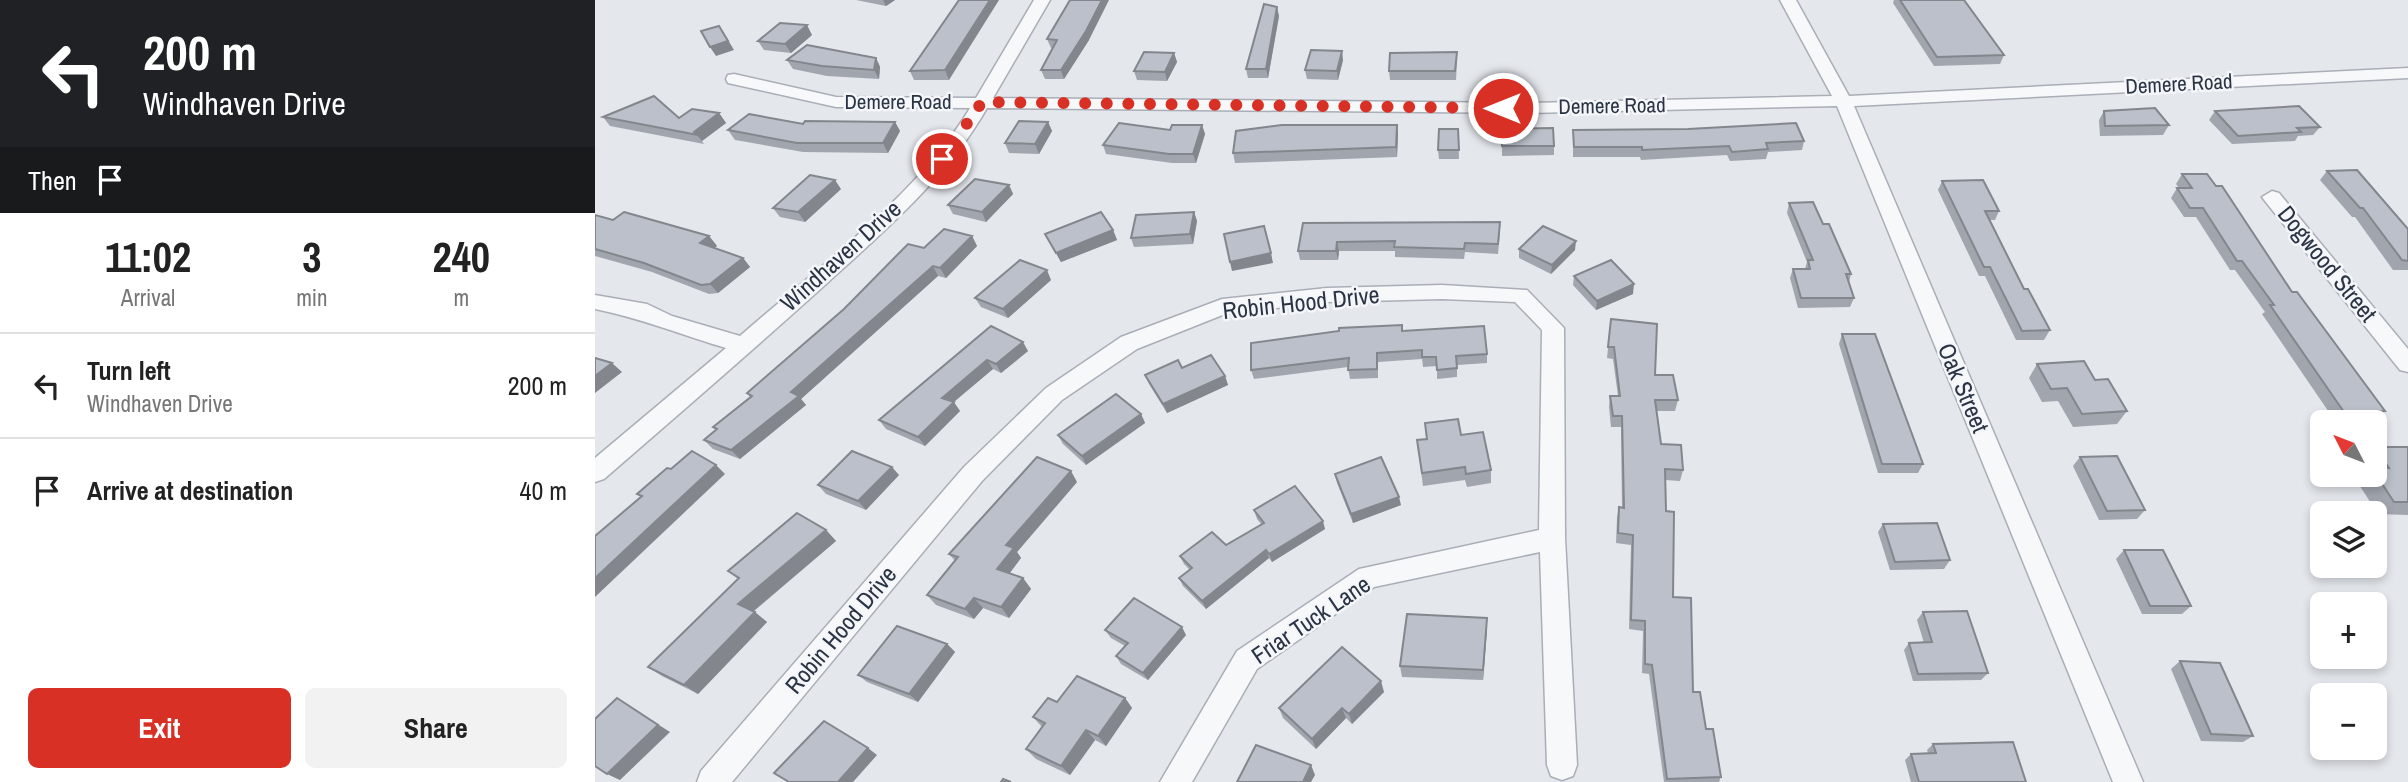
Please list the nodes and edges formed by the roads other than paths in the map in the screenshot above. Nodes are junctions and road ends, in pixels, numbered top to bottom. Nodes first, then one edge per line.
1 (1042, 0) edge
2 (1788, 0) edge
3 (2408, 73) edge
4 (734, 79) dead end
5 (1843, 101) junction
6 (982, 102) junction
7 (2272, 197) dead end
8 (595, 302) edge
9 (744, 345) junction
10 (2408, 364) edge
11 (595, 472) edge
12 (1552, 538) junction
13 (1562, 765) dead end
14 (712, 782) edge
15 (1175, 782) edge
16 (2128, 782) edge

1 - 6 street, Windhaven Drive
2 - 5 street, Oak Street
3 - 5 street, Demere Road
4 - 6 street, Demere Road
5 - 6 street, Demere Road
5 - 16 street, Oak Street
6 - 9 street, Windhaven Drive
7 - 10 street, Dogwood Street
8 - 9 street
9 - 11 street, Windhaven Drive
12 - 13 street, Robin Hood Drive
12 - 14 street, Robin Hood Drive
12 - 15 street, Friar Tuck Lane

